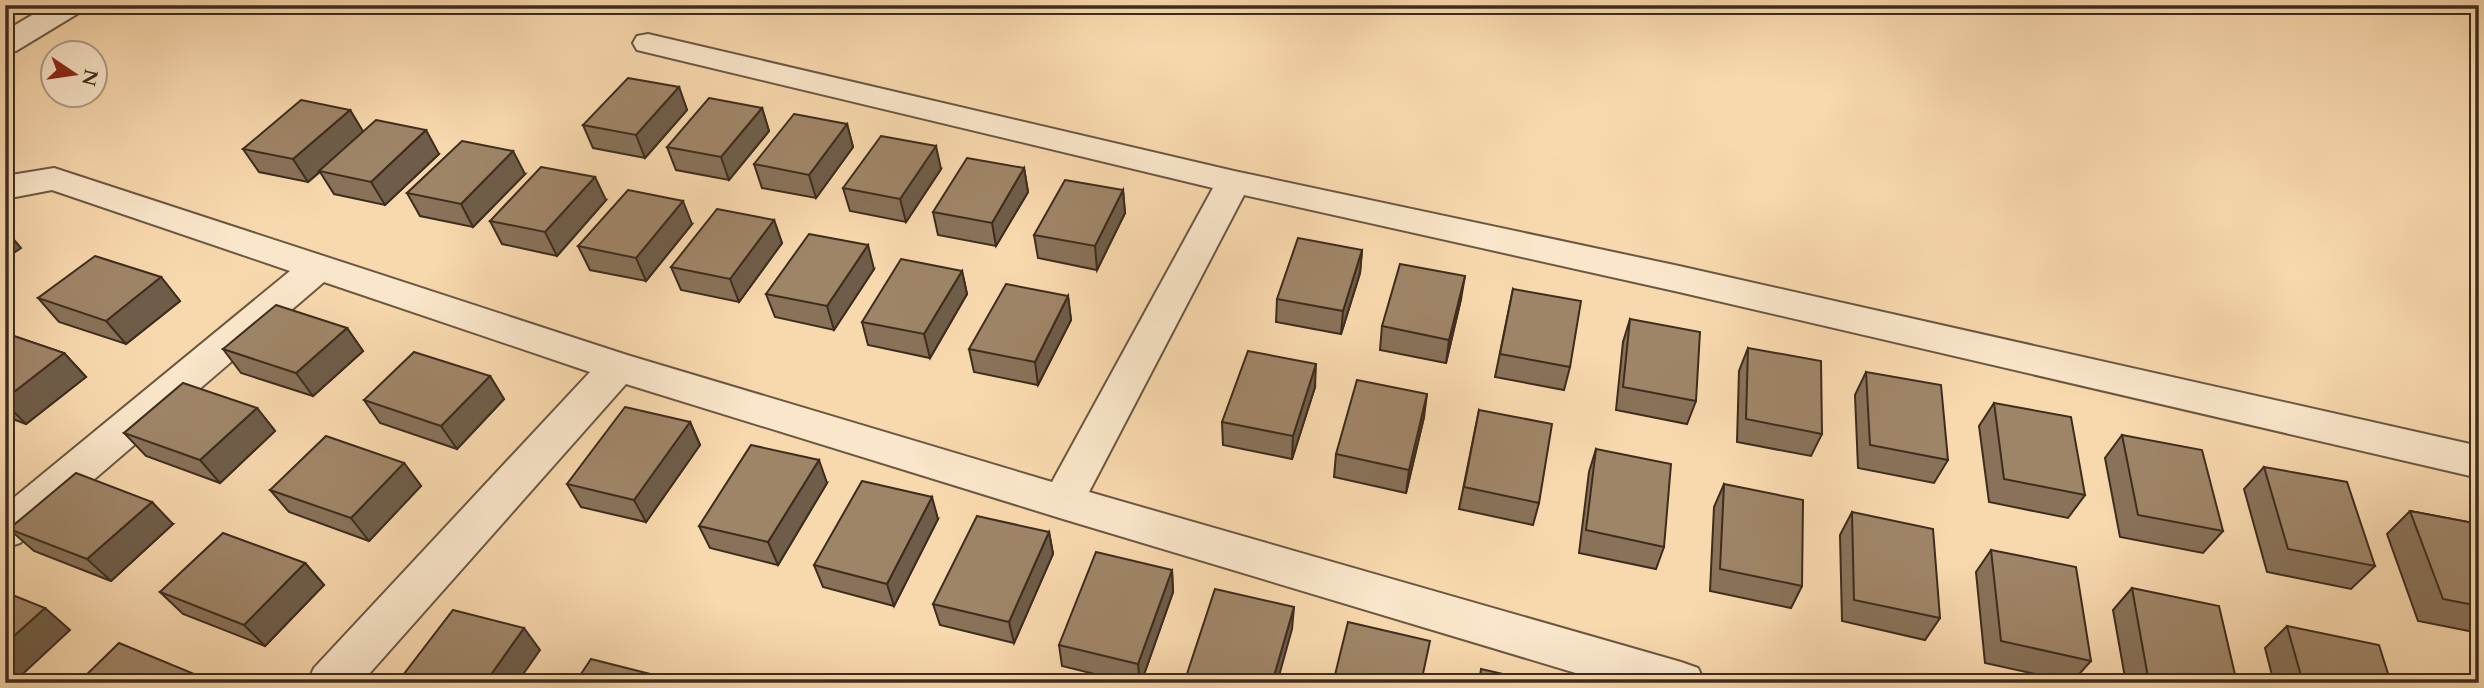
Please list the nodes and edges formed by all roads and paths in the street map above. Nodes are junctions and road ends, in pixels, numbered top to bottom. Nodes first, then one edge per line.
1 (71, 5) edge
2 (648, 43) dead end
3 (5, 44) edge
4 (1234, 182) junction
5 (5, 188) edge
6 (317, 268) junction
7 (618, 367) junction
8 (2479, 462) edge
9 (1063, 502) junction
10 (5, 530) edge
11 (331, 683) edge
12 (1681, 683) edge

1 - 3 street
2 - 4 street
4 - 8 street
4 - 9 street
5 - 6 street
6 - 7 street
6 - 10 street
7 - 9 street
7 - 11 street
9 - 12 street

